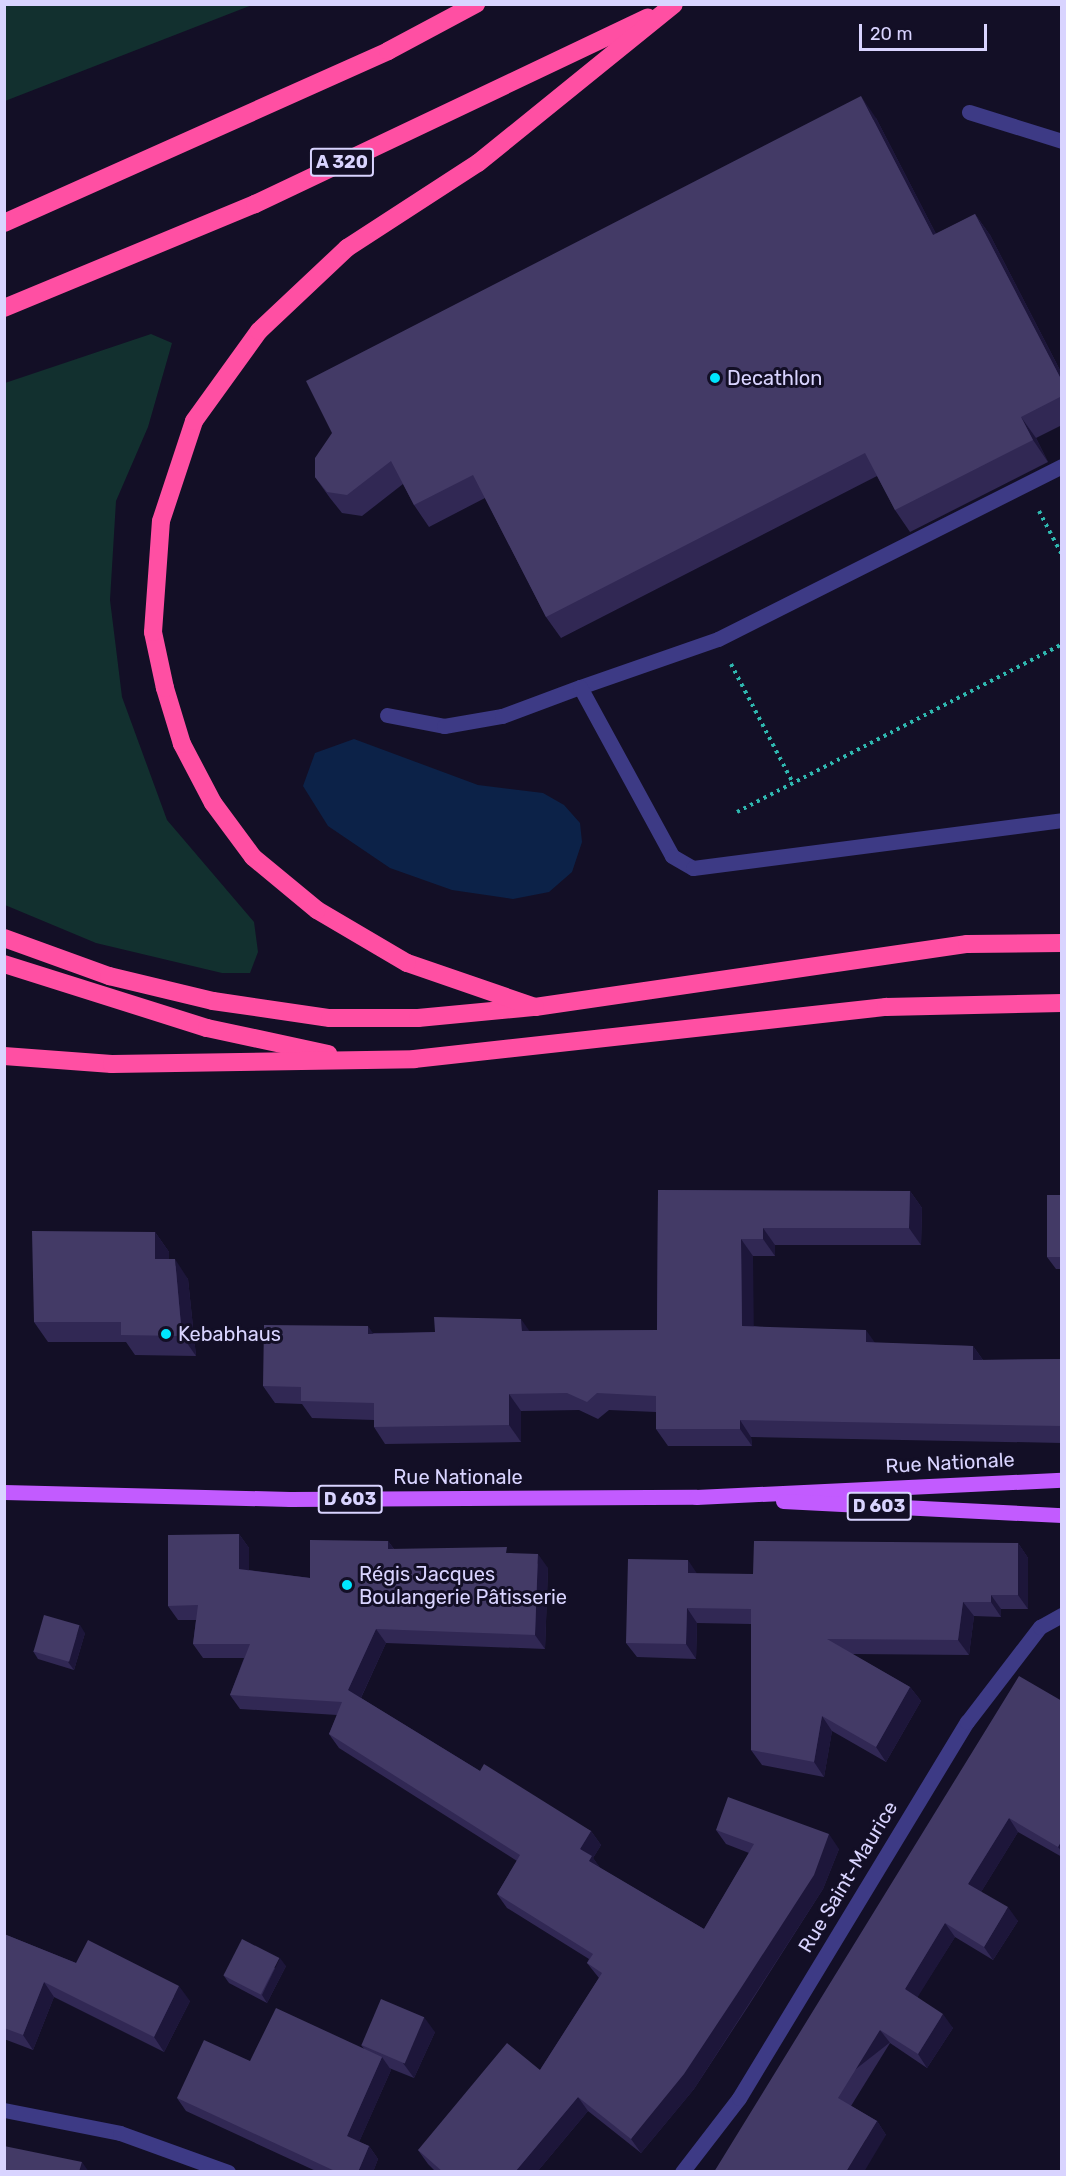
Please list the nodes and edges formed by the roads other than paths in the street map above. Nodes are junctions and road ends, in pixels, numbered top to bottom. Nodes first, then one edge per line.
1 (476, 4) edge
2 (674, 4) edge
3 (969, 112) dead end
4 (1062, 141) edge
5 (4, 223) edge
6 (4, 308) edge
7 (1062, 466) edge
8 (580, 687) junction
9 (387, 715) dead end
10 (1062, 820) edge
11 (4, 938) edge
12 (1062, 943) edge
13 (4, 964) edge
14 (1062, 1003) edge
15 (535, 1007) junction
16 (4, 1056) edge
17 (360, 1061) junction
18 (1062, 1480) edge
19 (4, 1492) edge
20 (696, 1497) junction
21 (1062, 1515) edge
22 (1062, 1615) edge
23 (4, 2110) edge
24 (228, 2172) edge
25 (682, 2172) edge

1 - 5 highway
2 - 6 highway, A 320
2 - 15 highway
3 - 4 street
7 - 8 street
8 - 9 street
8 - 10 street
11 - 15 highway
12 - 15 highway
13 - 17 highway
14 - 17 highway
16 - 17 highway
18 - 20 main road, Rue Nationale / D 603
19 - 20 main road, Rue Nationale / D 603
20 - 21 main road, Rue Nationale / D 603
22 - 25 street, Rue Saint-Maurice
23 - 24 street

